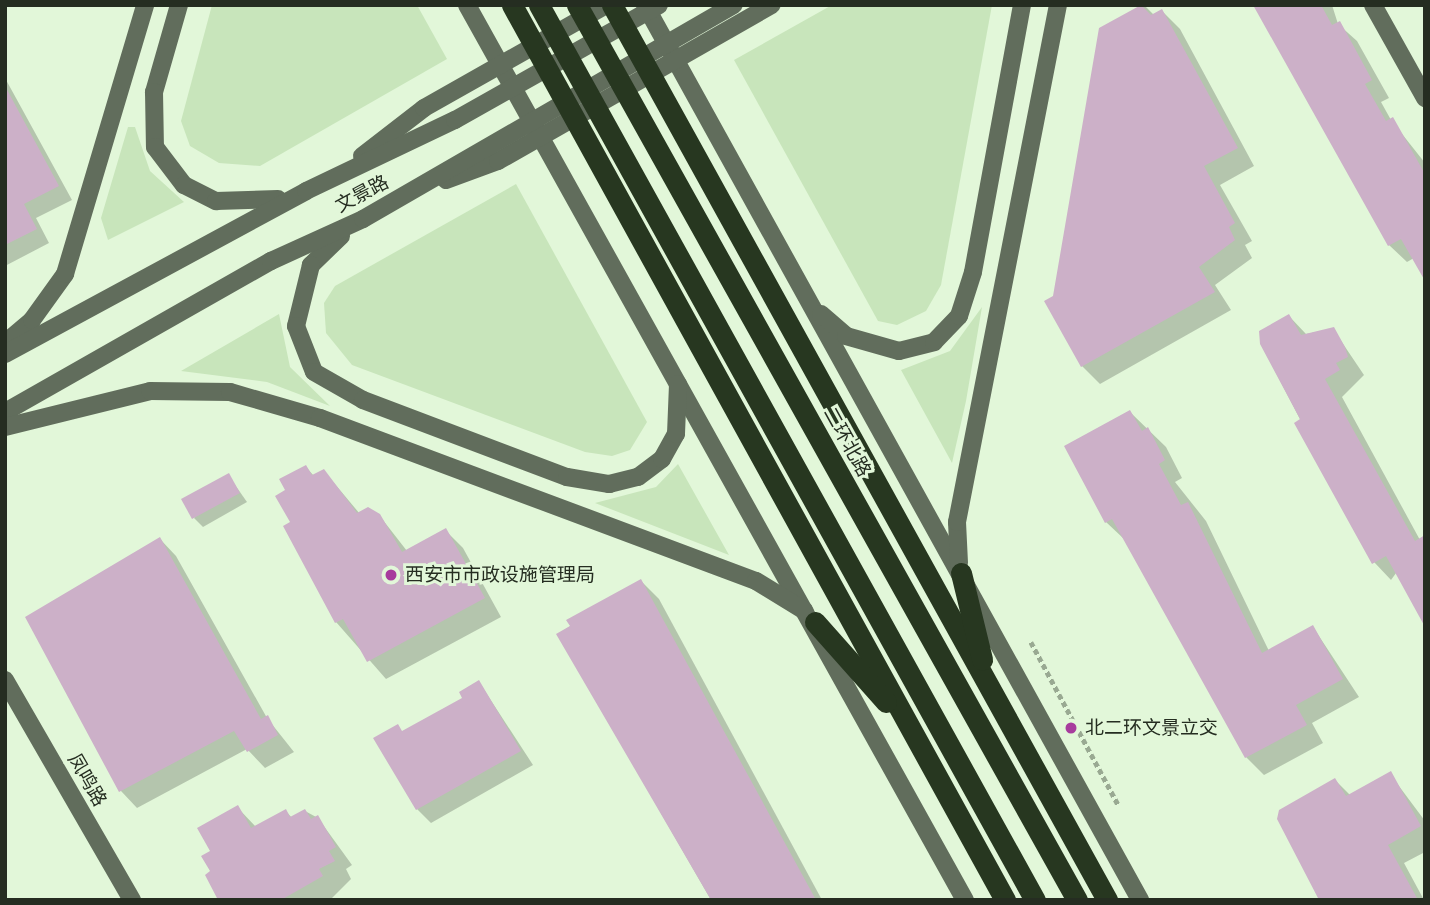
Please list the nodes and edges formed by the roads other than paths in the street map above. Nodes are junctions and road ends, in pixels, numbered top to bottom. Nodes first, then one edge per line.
1 (145, 5) edge
2 (179, 5) edge
3 (467, 5) edge
4 (512, 5) edge
5 (539, 5) edge
6 (577, 5) edge
7 (606, 5) edge
8 (612, 5) edge
9 (645, 5) edge
10 (659, 5) edge
11 (734, 5) edge
12 (772, 5) edge
13 (1022, 5) edge
14 (1058, 5) edge
15 (1373, 5) edge
16 (1425, 98) edge
17 (334, 178) junction
18 (306, 191) junction
19 (403, 196) junction
20 (363, 219) junction
21 (798, 285) junction
22 (5, 343) edge
23 (5, 354) edge
24 (673, 371) junction
25 (5, 412) edge
26 (5, 428) edge
27 (961, 573) junction
28 (815, 622) junction
29 (5, 680) edge
30 (989, 688) junction
31 (917, 740) junction
32 (132, 900) edge
33 (965, 900) edge
34 (1005, 900) edge
35 (1035, 900) edge
36 (1077, 900) edge
37 (1107, 900) edge
38 (1140, 900) edge

1 - 22 main road
2 - 18 main road
3 - 24 main road
4 - 31 highway
5 - 35 highway
6 - 36 highway, 二环北路
7 - 17 main road
8 - 30 highway
9 - 21 main road
10 - 17 main road, 文景路
11 - 19 main road, 文景路
12 - 19 main road
13 - 21 main road
14 - 27 main road
15 - 16 main road
17 - 18 main road, 文景路
18 - 23 main road, 文景路
19 - 20 main road, 文景路
20 - 24 main road
20 - 25 main road, 文景路
21 - 27 main road
24 - 28 main road
26 - 28 main road
27 - 30 highway
27 - 38 main road
28 - 31 highway
28 - 33 main road
29 - 32 main road, 凤鸣路
30 - 37 highway
31 - 34 highway

